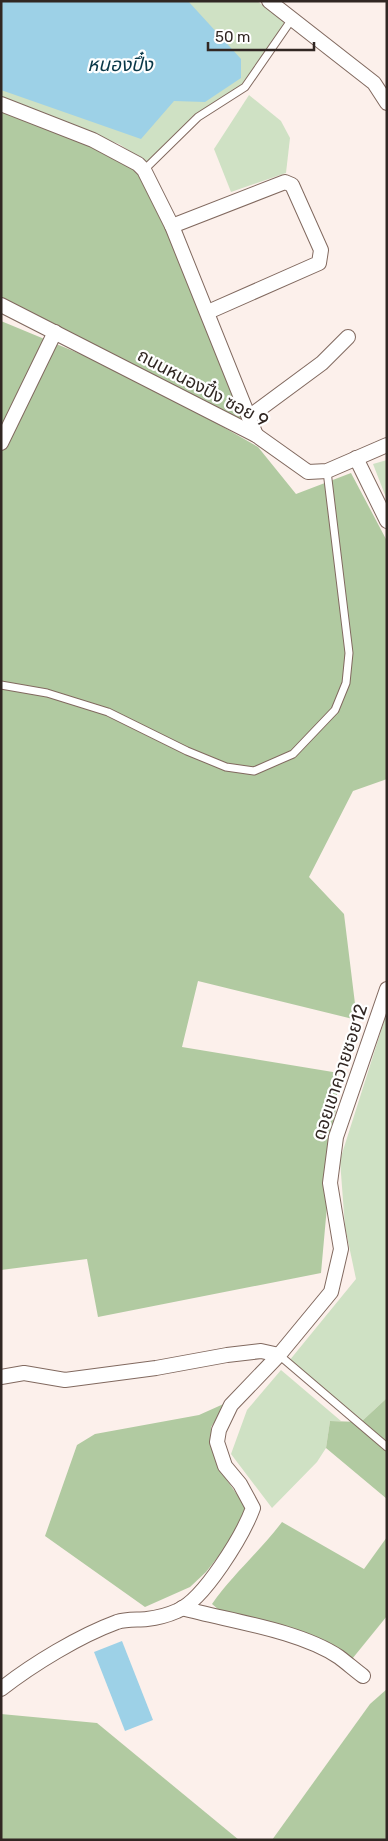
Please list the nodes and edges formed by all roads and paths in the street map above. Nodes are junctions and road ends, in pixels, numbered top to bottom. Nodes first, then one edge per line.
1 (269, 1) edge
2 (292, 19) junction
3 (387, 103) edge
4 (1, 104) edge
5 (144, 170) junction
6 (172, 226) junction
7 (1, 305) edge
8 (208, 312) junction
9 (55, 332) junction
10 (348, 337) dead end
11 (249, 417) junction
12 (256, 435) junction
13 (1, 444) edge
14 (387, 445) edge
15 (356, 458) junction
16 (326, 471) junction
17 (387, 521) edge
18 (1, 684) edge
19 (387, 989) edge
20 (279, 1355) junction
21 (1, 1377) edge
22 (387, 1447) edge
23 (182, 1608) junction
24 (362, 1676) dead end
25 (1, 1689) edge

1 - 2 street
2 - 3 street
2 - 5 lane
4 - 5 street
5 - 6 street
6 - 8 street
6 - 8 street
7 - 9 street, ถนนหนองปึ๋ง ซอย 9
8 - 11 street
9 - 12 street, ถนนหนองปึ๋ง ซอย 9
9 - 13 street
10 - 11 street
11 - 12 street
12 - 16 street, ถนนหนองปึ๋ง ซอย 9
14 - 15 street
15 - 16 street
15 - 17 street
16 - 18 lane
19 - 20 street, ดอยเขาควายซอย12
20 - 21 street
20 - 22 lane
20 - 23 street, ดอยเขาควายซอย12
23 - 24 street
23 - 25 street

